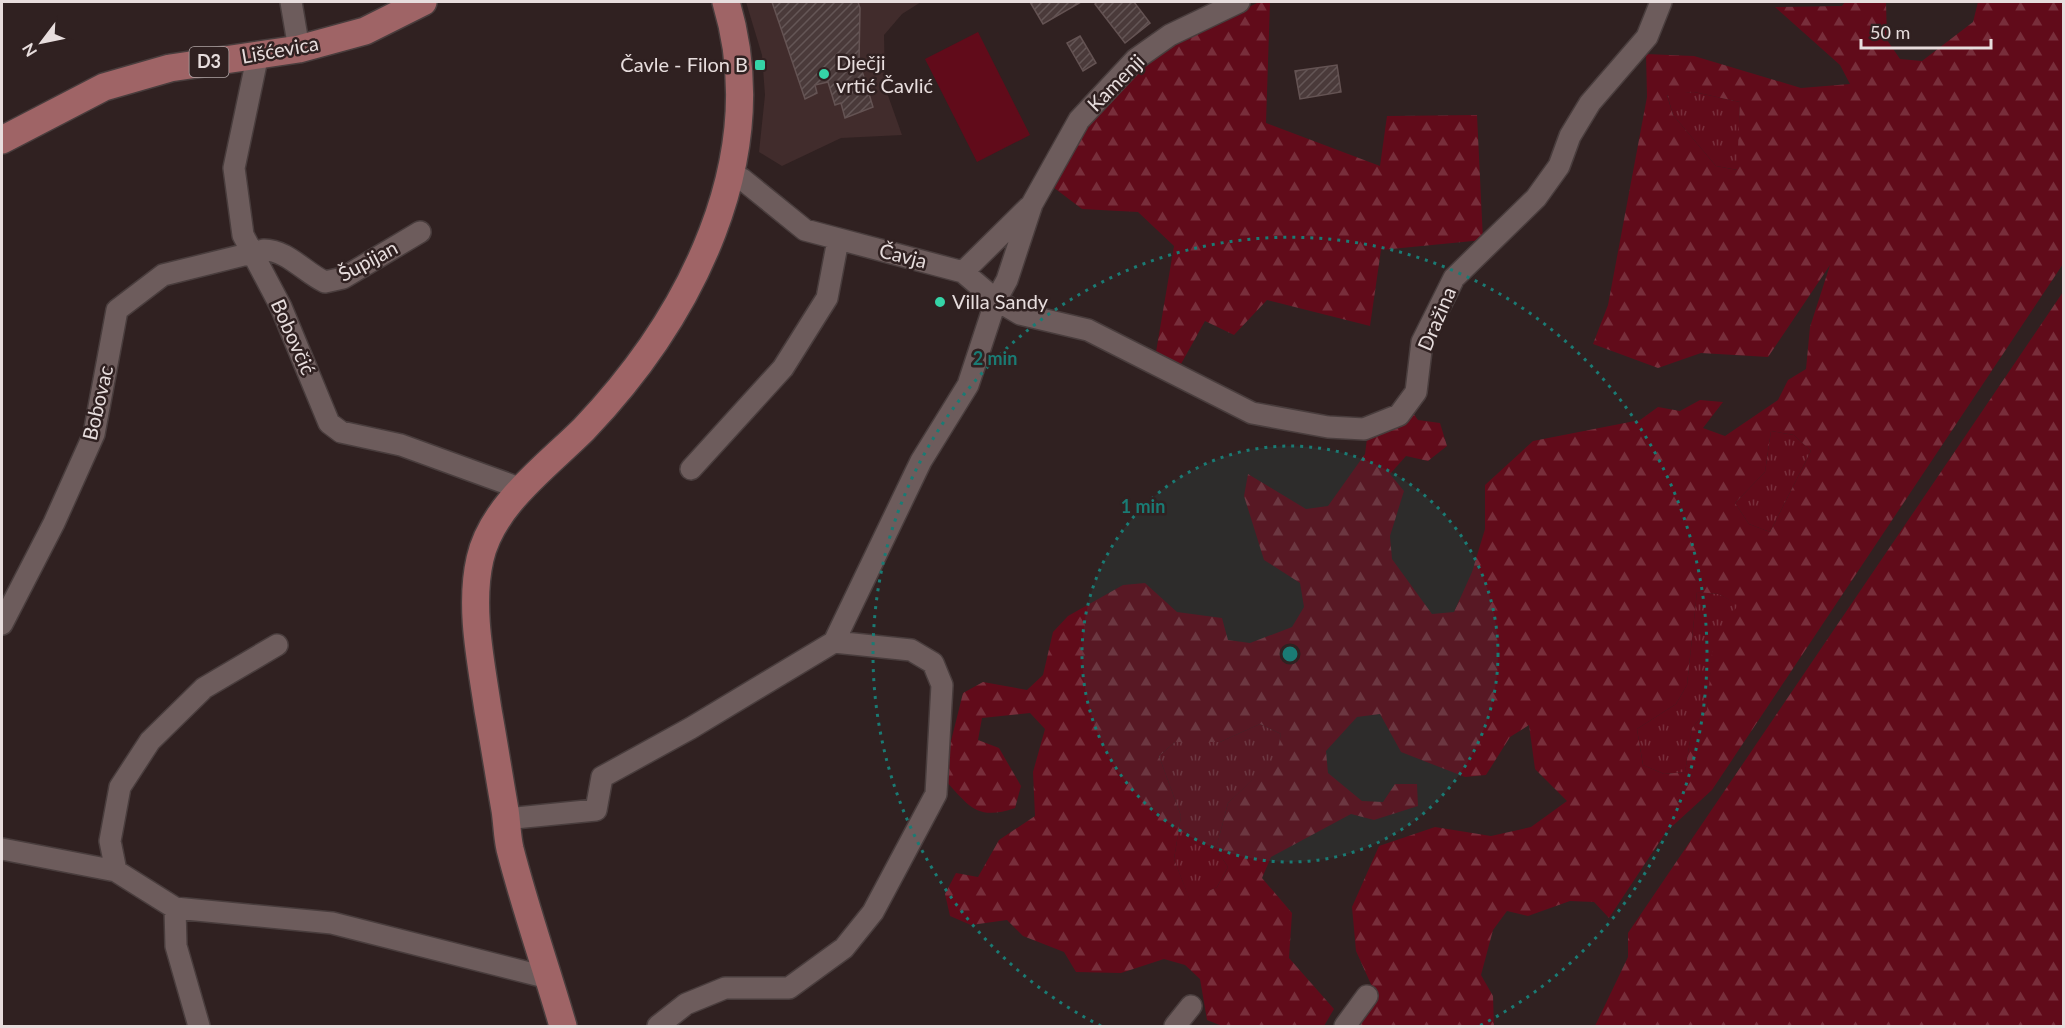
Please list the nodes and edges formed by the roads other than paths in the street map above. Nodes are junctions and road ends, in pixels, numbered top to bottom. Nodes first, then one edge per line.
1 (291, 2) edge
2 (423, 2) edge
3 (726, 2) edge
4 (1239, 2) edge
5 (1660, 2) edge
6 (299, 49) junction
7 (258, 54) junction
8 (2, 140) edge
9 (730, 175) junction
10 (1032, 204) junction
11 (420, 232) dead end
12 (838, 240) junction
13 (250, 253) junction
14 (963, 272) junction
15 (996, 300) junction
16 (691, 469) dead end
17 (522, 489) junction
18 (2, 624) edge
19 (834, 642) junction
20 (277, 645) dead end
21 (506, 819) junction
22 (2, 849) edge
23 (116, 871) junction
24 (175, 908) junction
25 (549, 978) junction
26 (1367, 996) dead end
27 (1191, 1006) dead end
28 (199, 1026) edge
29 (563, 1026) edge
30 (658, 1026) edge
31 (1175, 1026) edge
32 (1346, 1026) edge

1 - 6 street
2 - 6 main road, Lišćevica / D3
3 - 9 main road
4 - 10 street, Kamenji
5 - 15 street, Dražina
6 - 7 main road, Lišćevica / D3
7 - 8 main road, Lišćevica / D3
7 - 13 street, Bobovčić
9 - 12 street, Čavja
9 - 17 main road
10 - 14 street, Kamenji
10 - 15 street, Kamenji
11 - 13 street, Šupijan
12 - 14 street, Čavja
12 - 16 street
13 - 17 street, Bobovčić
13 - 18 street, Bobovac
14 - 15 street, Čavja
15 - 19 street
17 - 21 main road
19 - 21 street
19 - 30 street
20 - 23 street
21 - 25 main road
22 - 23 street
23 - 24 street
24 - 25 street
24 - 28 street
25 - 29 main road
26 - 32 street
27 - 31 street

